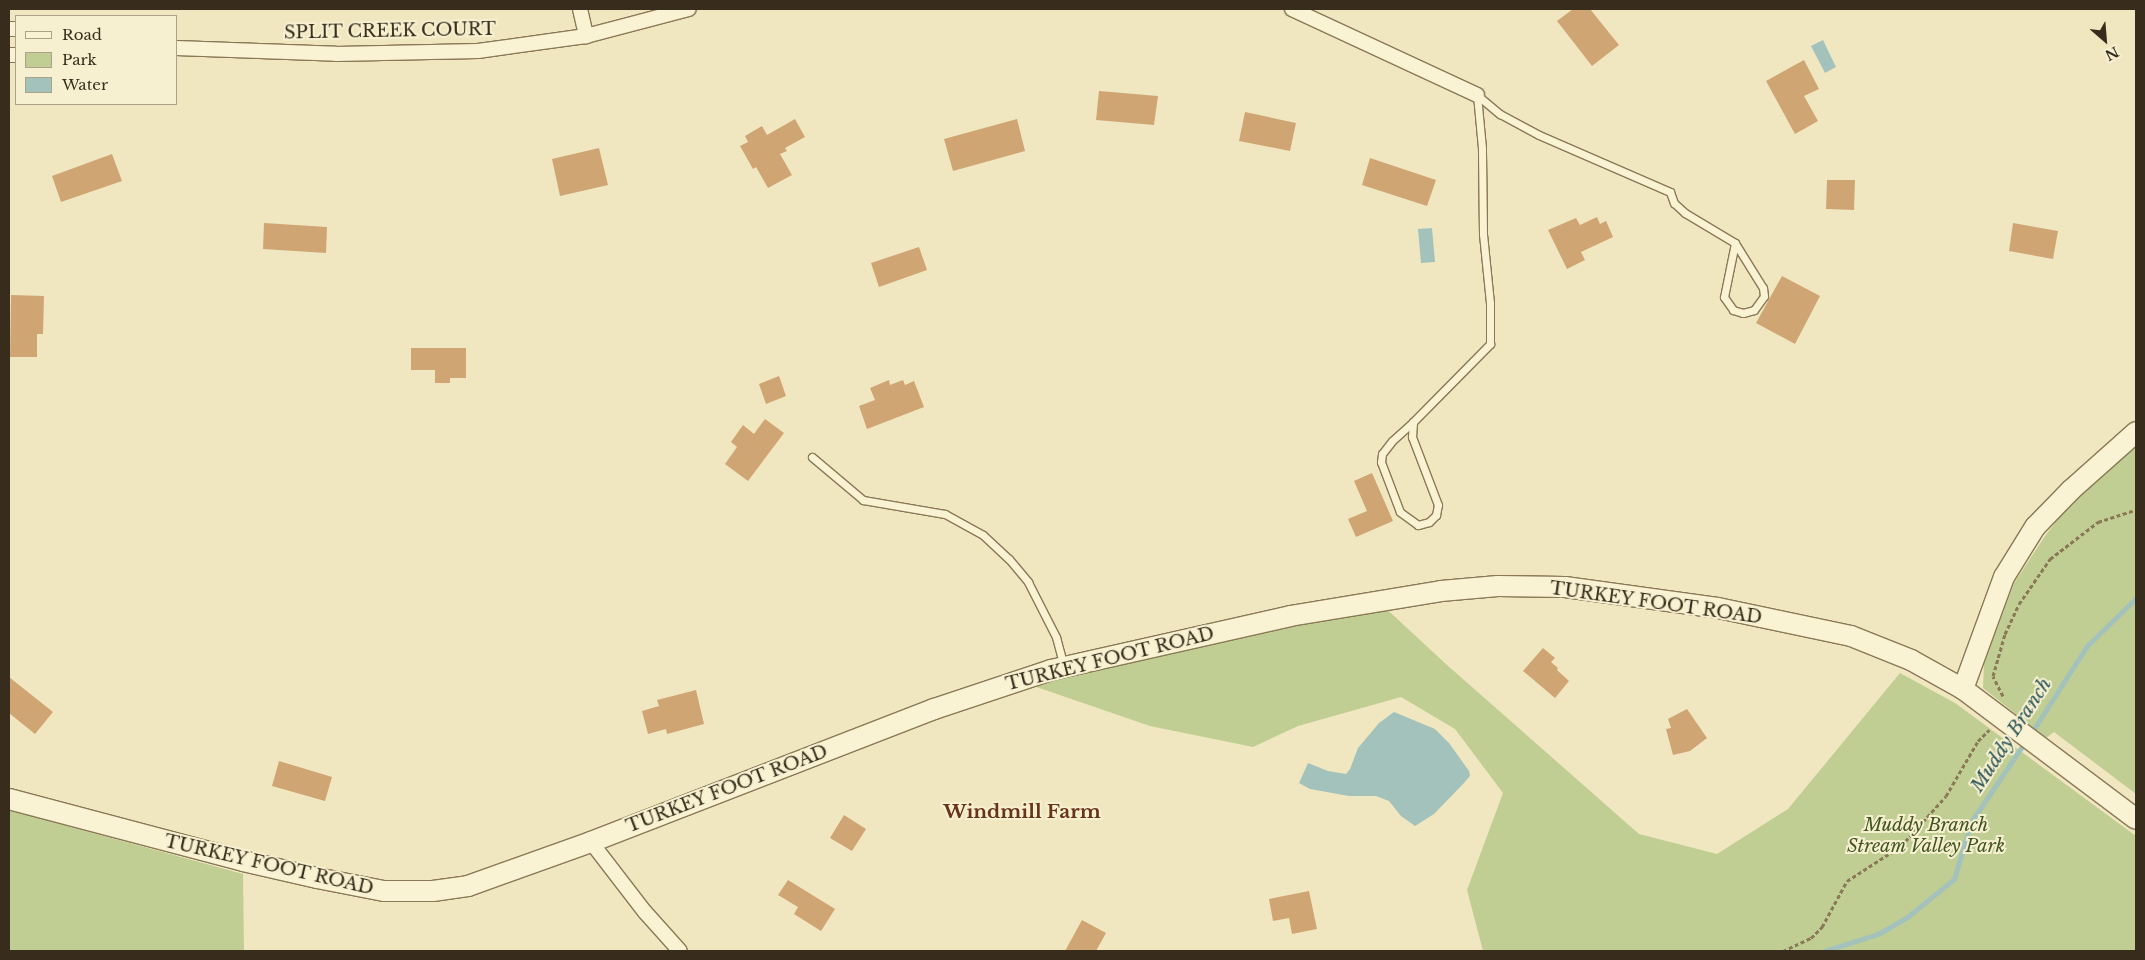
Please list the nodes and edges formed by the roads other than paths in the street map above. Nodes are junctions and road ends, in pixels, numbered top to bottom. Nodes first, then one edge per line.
1 (580, 9) edge
2 (689, 9) edge
3 (1292, 9) edge
4 (586, 36) junction
5 (178, 48) edge
6 (1477, 95) junction
7 (1735, 243) junction
8 (1413, 422) junction
9 (2136, 432) edge
10 (812, 457) dead end
11 (1064, 667) junction
12 (1963, 689) junction
13 (9, 799) edge
14 (2136, 819) edge
15 (591, 842) junction
16 (680, 951) edge

1 - 4 street
2 - 4 street, SPLIT CREEK COURT
3 - 6 street
4 - 5 street, SPLIT CREEK COURT
6 - 7 lane
6 - 8 lane
7 - 7 lane
8 - 8 lane
9 - 12 street
10 - 11 lane
11 - 12 street, TURKEY FOOT ROAD
11 - 15 street, TURKEY FOOT ROAD
12 - 14 street, TURKEY FOOT ROAD
13 - 15 street, TURKEY FOOT ROAD
15 - 16 street

